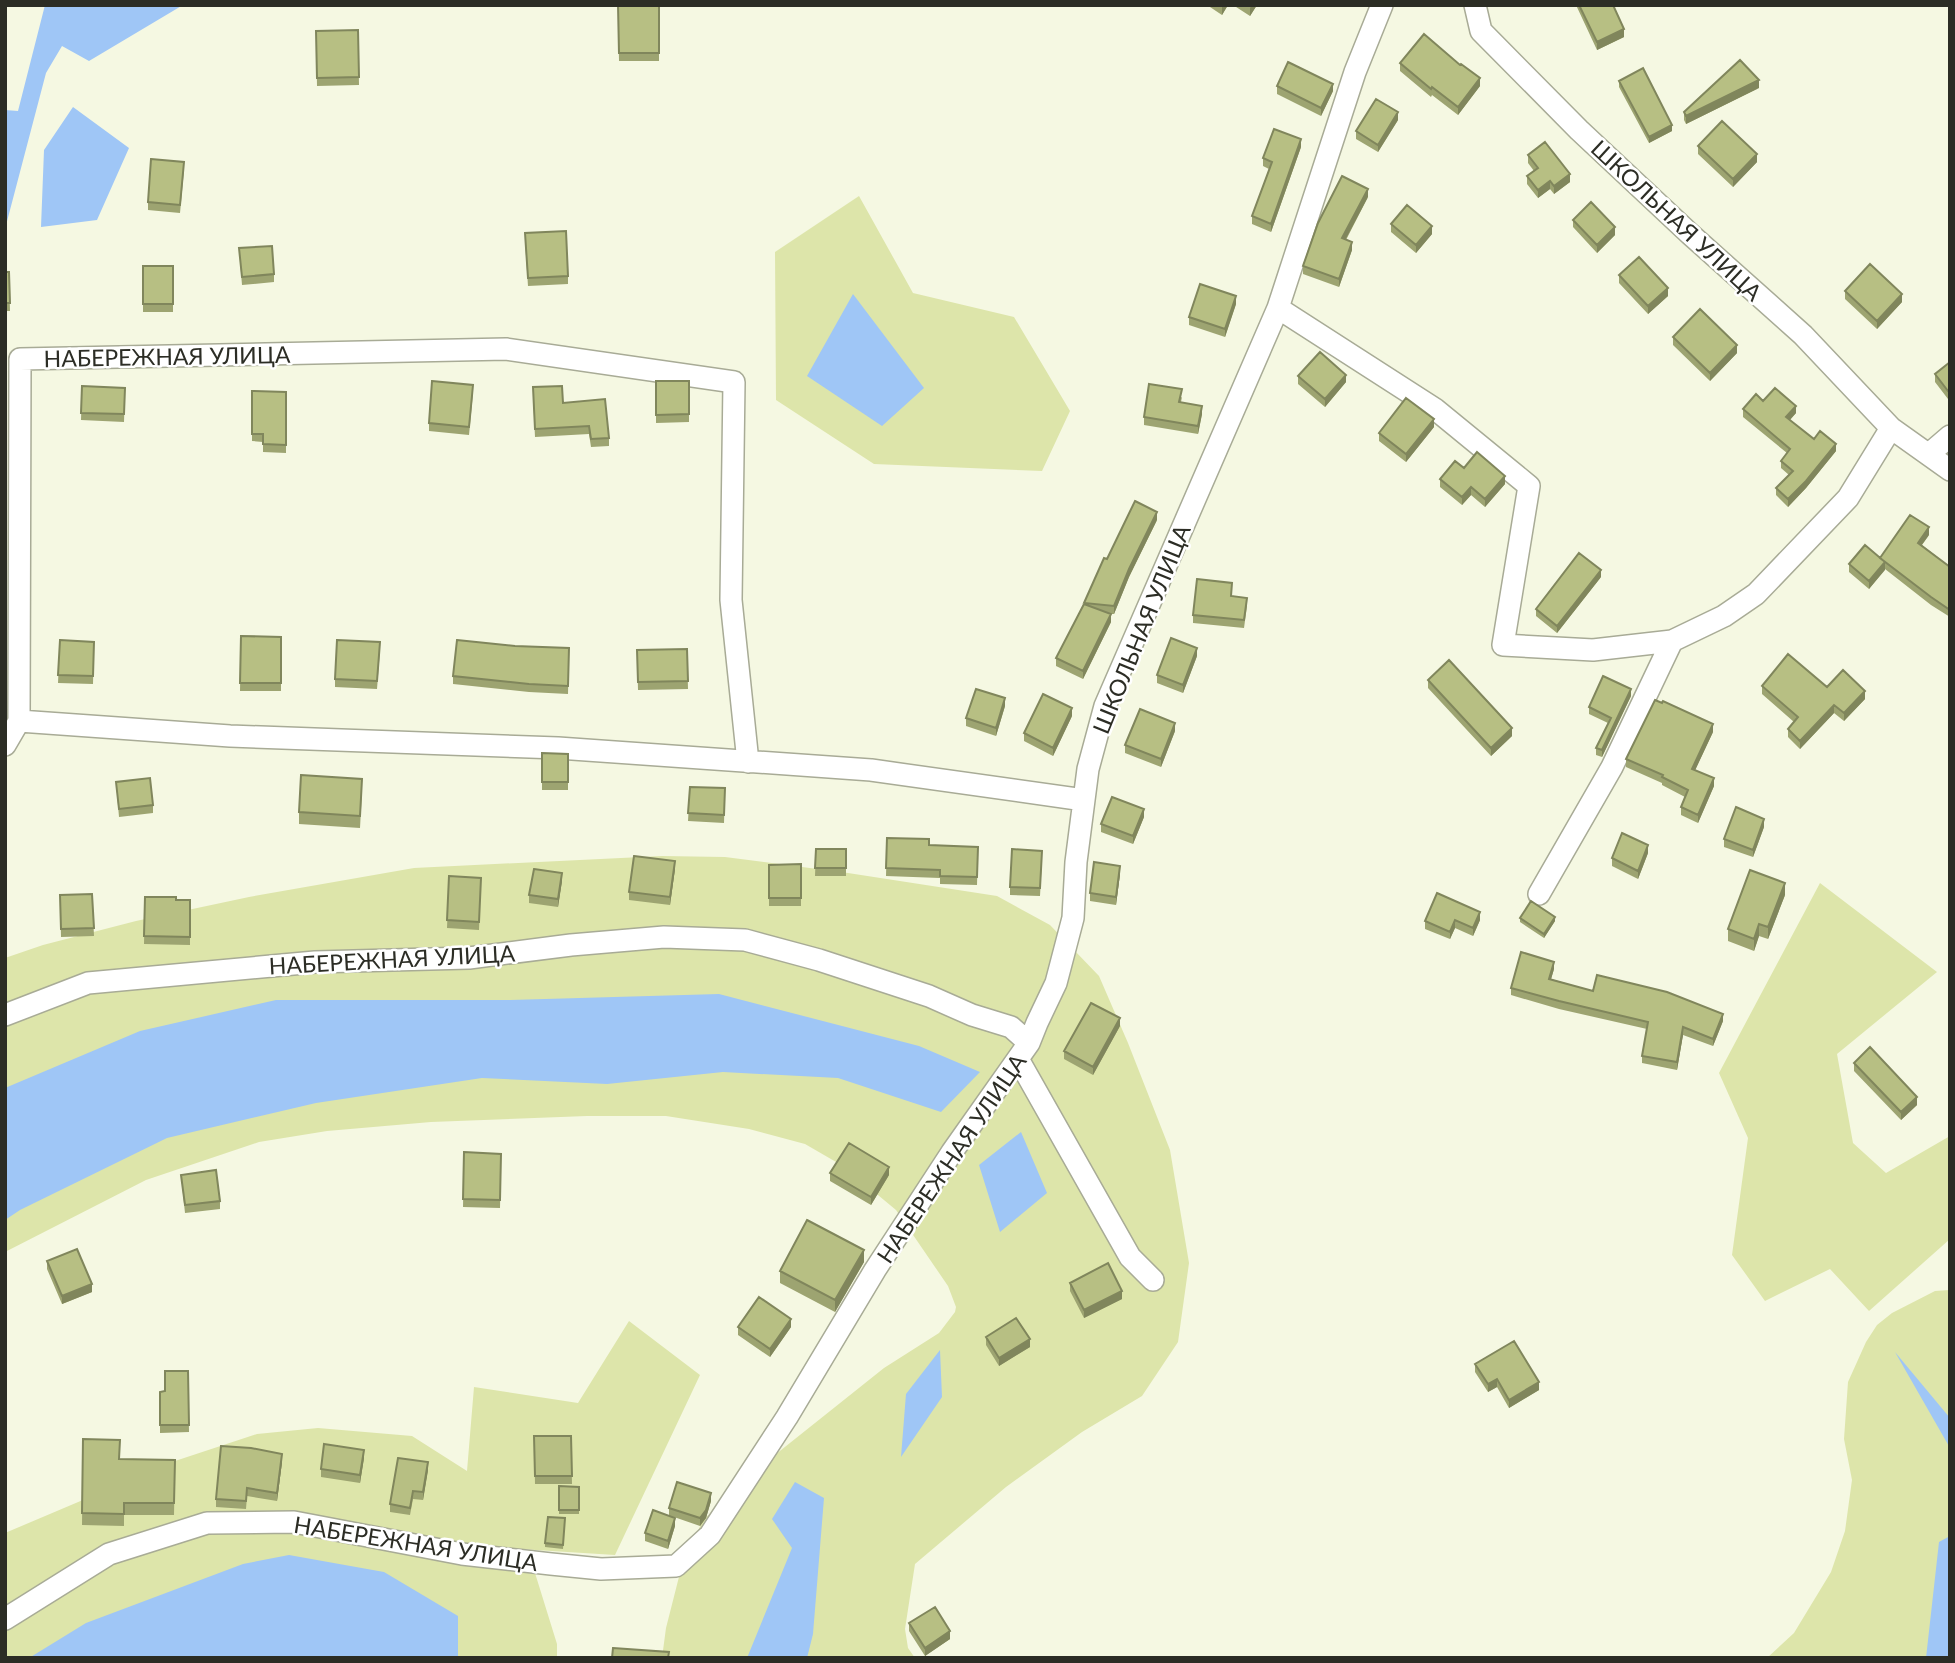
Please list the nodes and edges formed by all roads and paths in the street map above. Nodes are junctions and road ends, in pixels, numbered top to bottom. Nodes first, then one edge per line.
1 (1382, 5) edge
2 (1475, 5) edge
3 (1278, 308) junction
4 (1891, 428) junction
5 (1950, 436) edge
6 (1929, 454) junction
7 (1950, 470) edge
8 (1672, 641) junction
9 (19, 721) junction
10 (5, 745) edge
11 (748, 762) junction
12 (1084, 800) junction
13 (1539, 894) dead end
14 (5, 1015) edge
15 (1024, 1051) junction
16 (1153, 1279) dead end
17 (5, 1619) edge

1 - 3 street, ШКОЛЬНАЯ УЛИЦА
2 - 4 street, ШКОЛЬНАЯ УЛИЦА
3 - 8 street
3 - 12 street, ШКОЛЬНАЯ УЛИЦА
4 - 6 street, ШКОЛЬНАЯ УЛИЦА
4 - 8 street
5 - 6 street
6 - 7 street, ШКОЛЬНАЯ УЛИЦА
8 - 13 street
9 - 10 street
9 - 11 street
9 - 11 street, НАБЕРЕЖНАЯ УЛИЦА
11 - 12 street
12 - 15 street, ШКОЛЬНАЯ УЛИЦА
14 - 15 street, НАБЕРЕЖНАЯ УЛИЦА
15 - 16 street
15 - 17 street, НАБЕРЕЖНАЯ УЛИЦА

